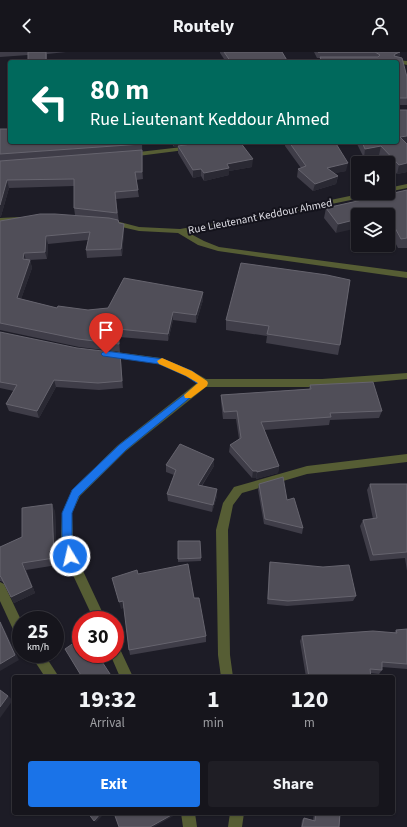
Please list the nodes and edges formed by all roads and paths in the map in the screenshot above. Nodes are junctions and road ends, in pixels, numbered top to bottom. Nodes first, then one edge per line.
1 (199, 147) edge
2 (125, 156) edge
3 (407, 186) edge
4 (395, 189) edge
5 (351, 198) edge
6 (26, 219) edge
7 (0, 220) edge
8 (104, 221) edge
9 (180, 231) junction
10 (407, 275) edge
11 (94, 353) edge
12 (407, 376) edge
13 (204, 383) junction
14 (407, 458) edge
15 (0, 588) edge
16 (96, 611) edge
17 (12, 614) edge
18 (43, 663) edge
19 (121, 663) edge
20 (52, 675) edge
21 (126, 675) edge
22 (227, 675) edge
23 (188, 815) edge
24 (237, 815) edge
25 (190, 827) edge
26 (235, 827) edge

1 - 2 street
3 - 4 street
5 - 9 street, Rue Lieutenant Keddour Ahmed
6 - 7 street
8 - 9 street, Rue Lieutenant Keddour Ahmed
9 - 10 street
11 - 13 street
12 - 13 street
13 - 16 street
14 - 22 street
15 - 17 street
18 - 20 street
19 - 21 street
23 - 25 street
24 - 26 street

